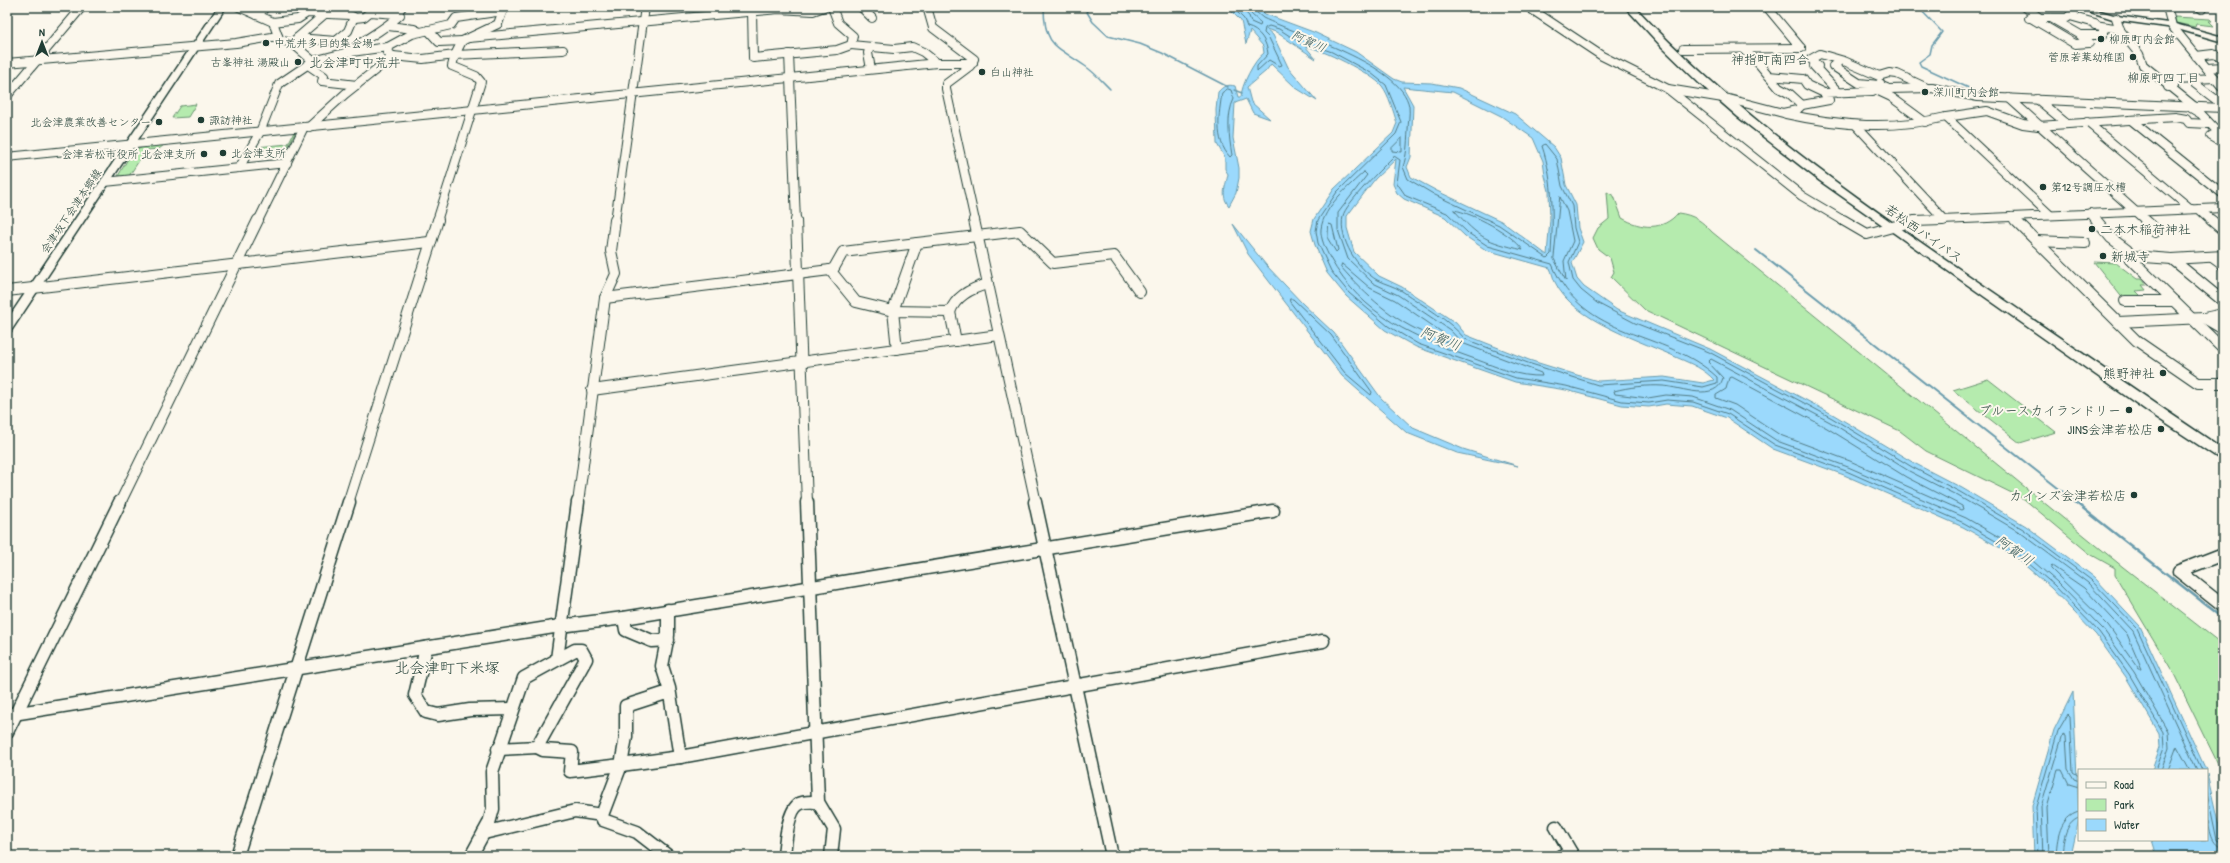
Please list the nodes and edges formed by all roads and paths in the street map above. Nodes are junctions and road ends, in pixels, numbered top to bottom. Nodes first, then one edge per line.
1 (82, 7) edge
2 (222, 7) edge
3 (239, 7) edge
4 (266, 7) edge
5 (350, 7) edge
6 (402, 7) edge
7 (645, 7) edge
8 (824, 7) edge
9 (832, 7) edge
10 (861, 7) edge
11 (927, 7) edge
12 (1528, 7) edge
13 (1630, 7) edge
14 (1636, 7) edge
15 (1767, 7) edge
16 (2024, 7) edge
17 (2079, 7) edge
18 (2167, 7) edge
19 (787, 8) edge
20 (503, 9) edge
21 (752, 11) junction
22 (326, 13) junction
23 (342, 14) junction
24 (396, 14) junction
25 (257, 15) junction
26 (2070, 16) junction
27 (355, 18) junction
28 (872, 18) dead end
29 (2040, 18) junction
30 (2051, 18) junction
31 (2116, 18) junction
32 (644, 21) junction
33 (273, 22) junction
34 (2171, 25) junction
35 (388, 26) junction
36 (2107, 27) junction
37 (2120, 29) junction
38 (428, 30) junction
39 (420, 32) junction
40 (2080, 35) junction
41 (278, 36) junction
42 (469, 38) junction
43 (2223, 40) edge
44 (295, 41) junction
45 (462, 41) junction
46 (851, 45) junction
47 (195, 46) junction
48 (388, 47) junction
49 (870, 47) junction
50 (1683, 49) dead end
51 (1743, 49) junction
52 (563, 50) dead end
53 (344, 53) junction
54 (789, 54) junction
55 (455, 55) junction
56 (393, 56) junction
57 (2196, 56) junction
58 (2223, 57) edge
59 (37, 61) junction
60 (1840, 61) junction
61 (7, 63) edge
62 (311, 63) junction
63 (937, 63) junction
64 (973, 63) junction
65 (2207, 68) junction
66 (2223, 68) edge
67 (871, 70) junction
68 (1769, 76) junction
69 (1884, 76) junction
70 (790, 78) junction
71 (2215, 78) junction
72 (2190, 80) junction
73 (356, 85) junction
74 (1877, 87) junction
75 (2168, 87) junction
76 (1926, 88) junction
77 (2223, 88) edge
78 (1668, 89) junction
79 (1824, 93) junction
80 (1839, 93) junction
81 (633, 94) junction
82 (7, 96) edge
83 (1725, 98) junction
84 (1978, 98) junction
85 (2008, 98) junction
86 (2037, 99) junction
87 (1802, 105) junction
88 (2193, 107) junction
89 (2223, 107) edge
90 (472, 110) junction
91 (1987, 111) junction
92 (1783, 113) junction
93 (1946, 117) junction
94 (2130, 120) junction
95 (1925, 122) junction
96 (2087, 122) junction
97 (2066, 123) junction
98 (2209, 124) junction
99 (1856, 125) junction
100 (2038, 126) junction
101 (306, 127) junction
102 (260, 132) junction
103 (2223, 143) edge
104 (130, 144) junction
105 (7, 157) edge
106 (287, 163) junction
107 (239, 168) junction
108 (105, 182) junction
109 (2223, 194) edge
110 (2223, 208) edge
111 (2195, 209) junction
112 (2135, 211) junction
113 (2090, 213) junction
114 (2050, 215) junction
115 (2012, 217) junction
116 (1945, 220) junction
117 (1895, 227) junction
118 (2223, 230) edge
119 (2155, 232) dead end
120 (977, 235) junction
121 (2036, 240) junction
122 (430, 242) junction
123 (917, 243) junction
124 (2085, 243) dead end
125 (2132, 256) junction
126 (2223, 256) edge
127 (2212, 257) junction
128 (2172, 259) junction
129 (238, 264) junction
130 (2223, 266) edge
131 (830, 270) junction
132 (798, 274) junction
133 (988, 284) junction
134 (34, 288) junction
135 (7, 291) edge
136 (1140, 292) dead end
137 (605, 298) junction
138 (2223, 300) edge
139 (2124, 301) dead end
140 (2174, 301) junction
141 (893, 310) junction
142 (950, 312) junction
143 (2223, 314) edge
144 (2204, 318) junction
145 (2192, 319) junction
146 (2118, 322) junction
147 (7, 328) edge
148 (2223, 329) edge
149 (999, 335) junction
150 (956, 340) junction
151 (896, 349) junction
152 (2223, 349) edge
153 (801, 362) junction
154 (2223, 383) edge
155 (592, 390) junction
156 (2223, 449) edge
157 (2223, 456) edge
158 (1274, 511) dead end
159 (1045, 549) junction
160 (2223, 554) edge
161 (811, 586) junction
162 (2223, 606) edge
163 (668, 610) junction
164 (624, 618) junction
165 (560, 626) junction
166 (668, 640) junction
167 (1323, 641) dead end
168 (426, 648) junction
169 (557, 659) junction
170 (294, 670) junction
171 (1076, 686) junction
172 (669, 692) junction
173 (512, 709) junction
174 (11, 715) edge
175 (816, 731) junction
176 (7, 732) edge
177 (538, 747) junction
178 (498, 749) junction
179 (680, 757) junction
180 (621, 765) junction
181 (818, 802) junction
182 (602, 815) junction
183 (1556, 827) dead end
184 (484, 833) junction
185 (1569, 855) edge
186 (237, 856) edge
187 (471, 856) edge
188 (668, 856) edge
189 (784, 856) edge
190 (831, 856) edge
191 (1112, 856) edge

1 - 59 street
2 - 47 main road, 会津坂下会津本郷線
3 - 25 street
4 - 25 street
5 - 23 street
6 - 24 street
7 - 32 street
8 - 19 street
9 - 46 street
10 - 28 street
11 - 64 street
12 - 78 street
13 - 83 highway, 若松西バイパス
14 - 83 highway, 若松西バイパス
15 - 51 street
16 - 29 street
17 - 26 street
17 - 31 main road
18 - 34 street
19 - 21 street
20 - 38 street
20 - 42 street
21 - 32 street
21 - 54 street
22 - 23 street
22 - 33 street
22 - 44 street
23 - 27 street
24 - 27 street
24 - 35 street
25 - 33 street
26 - 30 street
26 - 36 street
27 - 44 street
29 - 30 street
29 - 40 street
30 - 40 street
31 - 34 main road
31 - 37 street
32 - 42 street
32 - 81 street
33 - 41 street
34 - 43 main road
34 - 57 street
35 - 39 street
35 - 53 street
36 - 37 street
36 - 40 street
37 - 75 street
38 - 39 street
38 - 45 street
39 - 48 street
41 - 44 street
41 - 47 street
42 - 45 street
44 - 62 street
45 - 55 street
46 - 49 street
46 - 54 street
47 - 59 street
47 - 104 main road, 会津坂下会津本郷線
48 - 53 street
48 - 56 street
49 - 63 street
49 - 67 street
50 - 51 street
51 - 68 street
52 - 55 street
53 - 62 street
54 - 70 street
55 - 56 street
55 - 90 street
56 - 73 street
57 - 58 street
57 - 65 street
59 - 61 street
59 - 82 street
60 - 69 street
60 - 74 street
60 - 80 street
62 - 73 street
62 - 102 street
63 - 64 street
63 - 67 street
64 - 120 street
65 - 66 street
65 - 71 street
67 - 70 street
68 - 79 street
68 - 87 street
69 - 74 street
69 - 76 street
70 - 81 street
70 - 132 street
71 - 72 street
71 - 77 street
72 - 75 street
72 - 89 street
73 - 101 street
74 - 76 street
74 - 80 street
74 - 95 street
75 - 88 street
76 - 84 street
78 - 83 street
78 - 117 street
79 - 80 street
79 - 87 street
81 - 90 street
81 - 137 street
83 - 92 street
83 - 117 highway, 若松西バイパス
84 - 85 street
84 - 91 street
85 - 86 street
85 - 100 street
86 - 88 street
86 - 97 street
87 - 92 street
88 - 89 street
88 - 98 street
90 - 101 street
90 - 122 street
91 - 93 street
91 - 100 street
92 - 99 street
93 - 95 street
93 - 114 street
94 - 96 street
94 - 98 street
94 - 109 street
95 - 99 street
96 - 97 street
96 - 111 street
97 - 100 street
98 - 103 street
99 - 116 street
100 - 112 street
101 - 102 street
101 - 106 street
102 - 104 street
102 - 107 street
104 - 105 street
104 - 108 main road, 会津坂下会津本郷線
106 - 107 street
106 - 129 street
107 - 108 street
108 - 134 main road, 会津坂下会津本郷線
110 - 111 street
111 - 112 street
111 - 118 street
112 - 113 street
112 - 119 street
113 - 114 street
113 - 125 street
114 - 115 street
115 - 116 street
115 - 121 street
116 - 117 street
117 - 156 highway, 若松西バイパス
117 - 157 highway, 若松西バイパス
120 - 123 street
120 - 133 street
120 - 136 street
121 - 124 street
121 - 146 street
122 - 129 street
122 - 170 street
123 - 131 street
123 - 141 street
125 - 128 street
125 - 140 street
126 - 127 street
127 - 128 street
127 - 130 street
128 - 138 street
129 - 134 street
129 - 174 street
131 - 132 street
131 - 141 street
132 - 137 street
132 - 153 street
133 - 142 street
133 - 149 street
134 - 135 street
134 - 147 main road, 会津坂下会津本郷線
137 - 155 street
139 - 140 street
140 - 145 street
141 - 142 street
141 - 151 street
142 - 150 street
143 - 144 street
144 - 145 street
144 - 148 street
145 - 146 street
145 - 152 street
146 - 154 street
149 - 150 street
149 - 159 street
150 - 151 street
151 - 153 street
153 - 155 street
153 - 161 street
155 - 165 street
158 - 159 street
159 - 161 street
159 - 171 street
160 - 162 street
161 - 163 street
161 - 175 street
163 - 164 street
163 - 166 street
164 - 165 street
164 - 166 street
165 - 168 street
165 - 169 street
166 - 172 street
167 - 171 street
168 - 170 street
168 - 173 street
169 - 173 street
169 - 177 street
170 - 174 street
170 - 186 street
171 - 175 street
171 - 191 street
172 - 179 street
172 - 180 street
173 - 178 street
174 - 176 street
175 - 179 street
175 - 181 street
177 - 178 street
177 - 180 street
178 - 184 street
179 - 180 street
180 - 182 street
181 - 189 street
181 - 190 street
182 - 184 street
182 - 188 street
183 - 185 street
184 - 187 street

